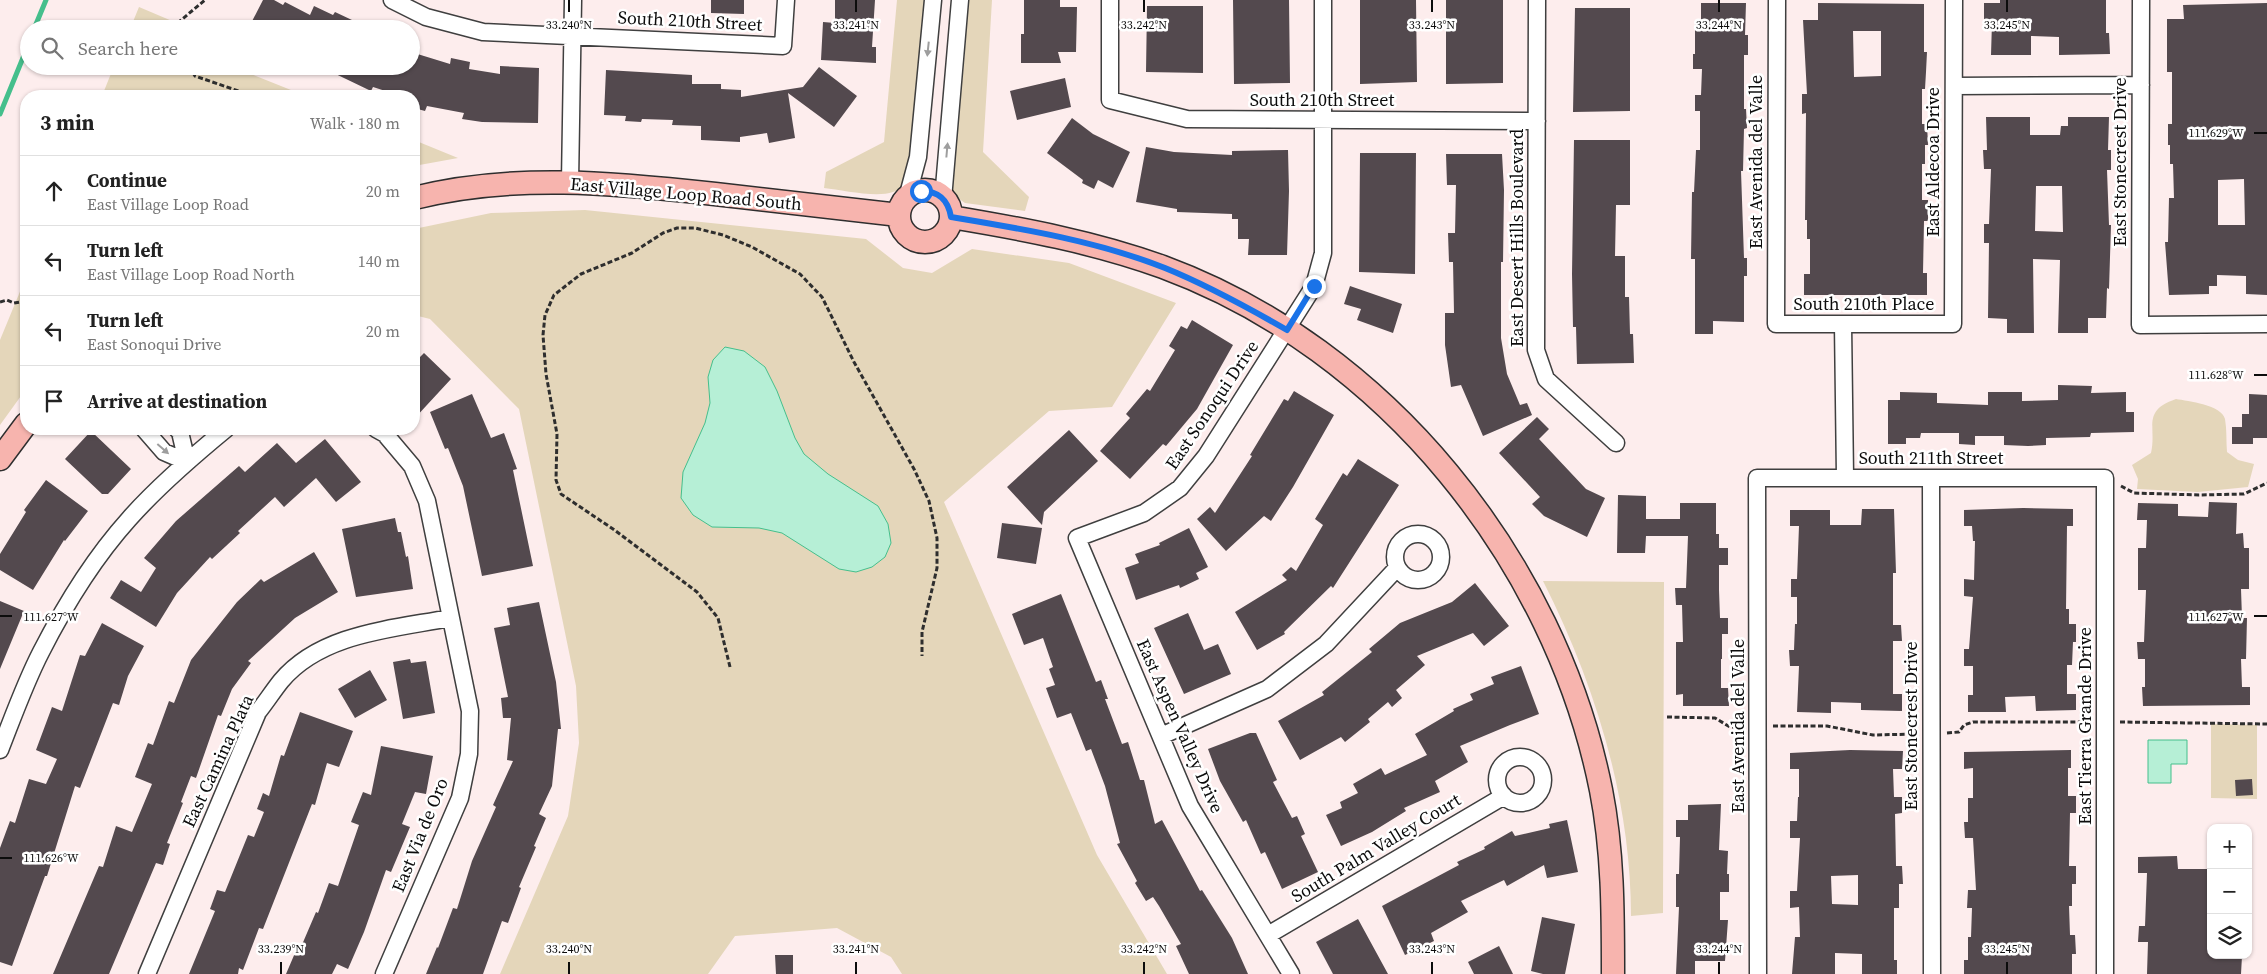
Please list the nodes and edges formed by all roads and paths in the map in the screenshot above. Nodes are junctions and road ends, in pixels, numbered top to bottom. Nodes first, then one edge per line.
1 (205, 0) edge
2 (392, 0) edge
3 (573, 0) edge
4 (786, 0) edge
5 (933, 0) edge
6 (960, 0) edge
7 (1110, 0) edge
8 (1324, 0) edge
9 (1537, 0) edge
10 (1777, 0) edge
11 (1954, 0) edge
12 (2141, 0) edge
13 (181, 20) edge
14 (572, 35) junction
15 (194, 75) edge
16 (2140, 85) junction
17 (1954, 86) junction
18 (236, 90) edge
19 (1323, 120) junction
20 (1537, 121) junction
21 (570, 182) junction
22 (420, 196) edge
23 (903, 207) junction
24 (947, 208) junction
25 (0, 302) edge
26 (20, 302) edge
27 (1776, 324) joint
28 (1843, 324) junction
29 (1953, 324) joint
30 (2267, 324) edge
31 (1287, 330) junction
32 (20, 432) edge
33 (149, 435) edge
34 (181, 435) edge
35 (219, 435) edge
36 (386, 435) edge
37 (1616, 443) dead end
38 (0, 459) edge
39 (186, 462) junction
40 (1845, 477) junction
41 (1757, 478) joint
42 (1931, 478) junction
43 (2105, 478) junction
44 (2267, 483) edge
45 (1077, 538) joint
46 (1397, 568) dead end
47 (450, 618) junction
48 (922, 656) dead end
49 (730, 667) dead end
50 (1667, 717) dead end
51 (2105, 722) junction
52 (2267, 724) edge
53 (1758, 726) junction
54 (1931, 733) junction
55 (1161, 736) junction
56 (0, 750) edge
57 (1504, 796) dead end
58 (1268, 935) junction
59 (147, 974) edge
60 (384, 974) edge
61 (1292, 974) edge
62 (1613, 974) edge
63 (1758, 974) edge
64 (1932, 974) edge
65 (2105, 974) edge

1 - 13 path
2 - 14 street, South 210th Street
3 - 14 street
4 - 14 street, South 210th Street
5 -> 23 street
24 -> 6 street
7 - 19 street, South 210th Street
8 - 19 street, East Sonoqui Drive
9 - 20 street, East Desert Hills Boulevard
10 - 27 street, East Avenida del Valle
11 - 17 street, East Aldecoa Drive
12 - 16 street, East Stonecrest Drive
14 - 21 street
15 - 18 path
16 - 17 street
16 - 30 street, East Stonecrest Drive
17 - 29 street, East Aldecoa Drive
19 - 20 street, South 210th Street
19 - 31 street, East Sonoqui Drive
20 - 37 street, East Desert Hills Boulevard
21 - 22 street, East Village Loop Road South
21 - 23 street, East Village Loop Road South
23 - 24 street
23 - 24 street
24 - 31 street
25 - 26 path
27 - 28 street, South 210th Place
28 - 29 street, South 210th Place
28 - 40 street
31 - 45 street, East Sonoqui Drive
31 - 62 street
32 - 38 street
33 -> 39 street
34 - 39 street
35 - 39 street
36 - 47 street, East Via de Oro
39 - 56 street
40 - 41 street, South 211th Street
40 - 42 street, South 211th Street
41 - 53 street, East Avenida del Valle
42 - 43 street, South 211th Street
42 - 54 street, East Stonecrest Drive
43 - 44 path
43 - 51 street, East Tierra Grande Drive
45 - 55 street, East Aspen Valley Drive
46 - 55 street
47 - 59 street, East Camina Plata
47 - 60 street, East Via de Oro
48 - 49 path
50 - 53 path
51 - 52 path
51 - 54 path
51 - 65 street, East Tierra Grande Drive
53 - 54 path
53 - 63 street, East Avenida del Valle
54 - 64 street, East Stonecrest Drive
55 - 58 street, East Aspen Valley Drive
57 - 58 street, South Palm Valley Court
58 - 61 street, East Aspen Valley Drive

